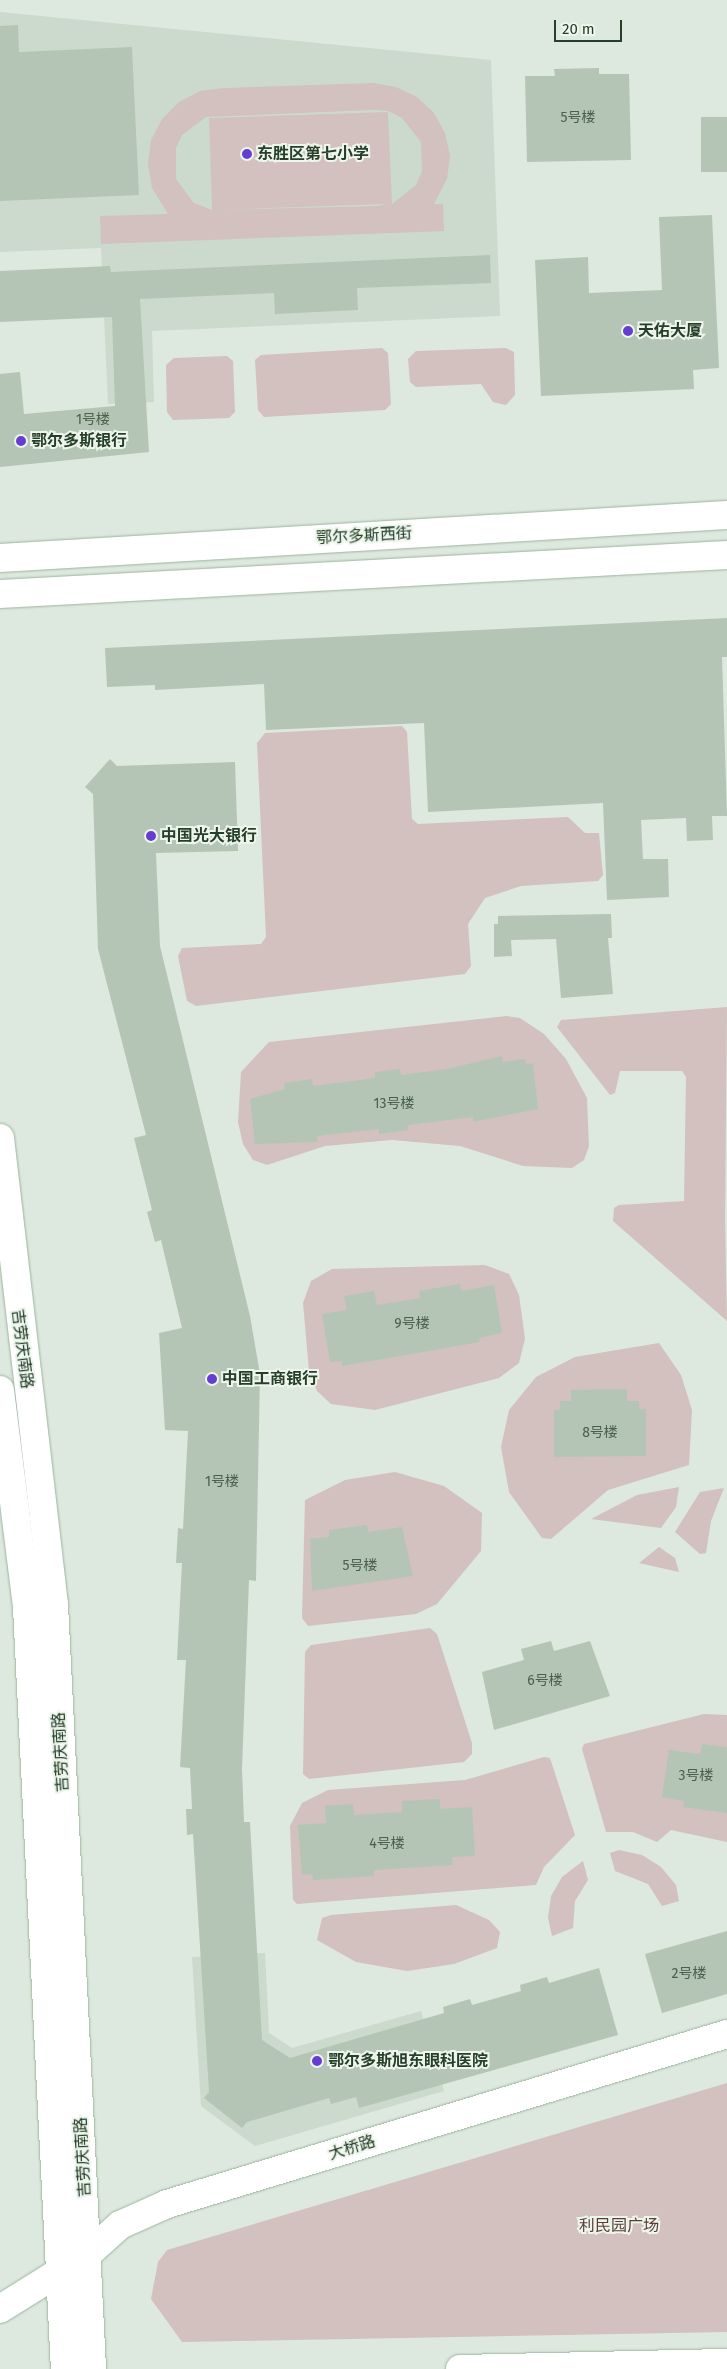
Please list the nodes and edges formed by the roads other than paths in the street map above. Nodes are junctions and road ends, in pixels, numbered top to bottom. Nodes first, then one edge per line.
1 (727, 514) edge
2 (727, 555) edge
3 (0, 558) edge
4 (0, 594) edge
5 (0, 1138) edge
6 (0, 1390) edge
7 (727, 2034) edge
8 (88, 2254) junction
9 (63, 2269) junction
10 (0, 2309) edge
11 (727, 2363) edge
12 (65, 2369) edge
13 (92, 2369) edge
14 (460, 2369) edge

1 - 3 main road, 鄂尔多斯西街
2 - 4 main road
5 - 8 main road, 吉劳庆南路
6 - 9 main road, 吉劳庆南路
7 - 8 main road, 大桥路
8 - 9 main road, 大桥路
8 - 13 main road, 吉劳庆南路
9 - 10 main road, 大桥路
9 - 12 main road, 吉劳庆南路
11 - 14 main road

